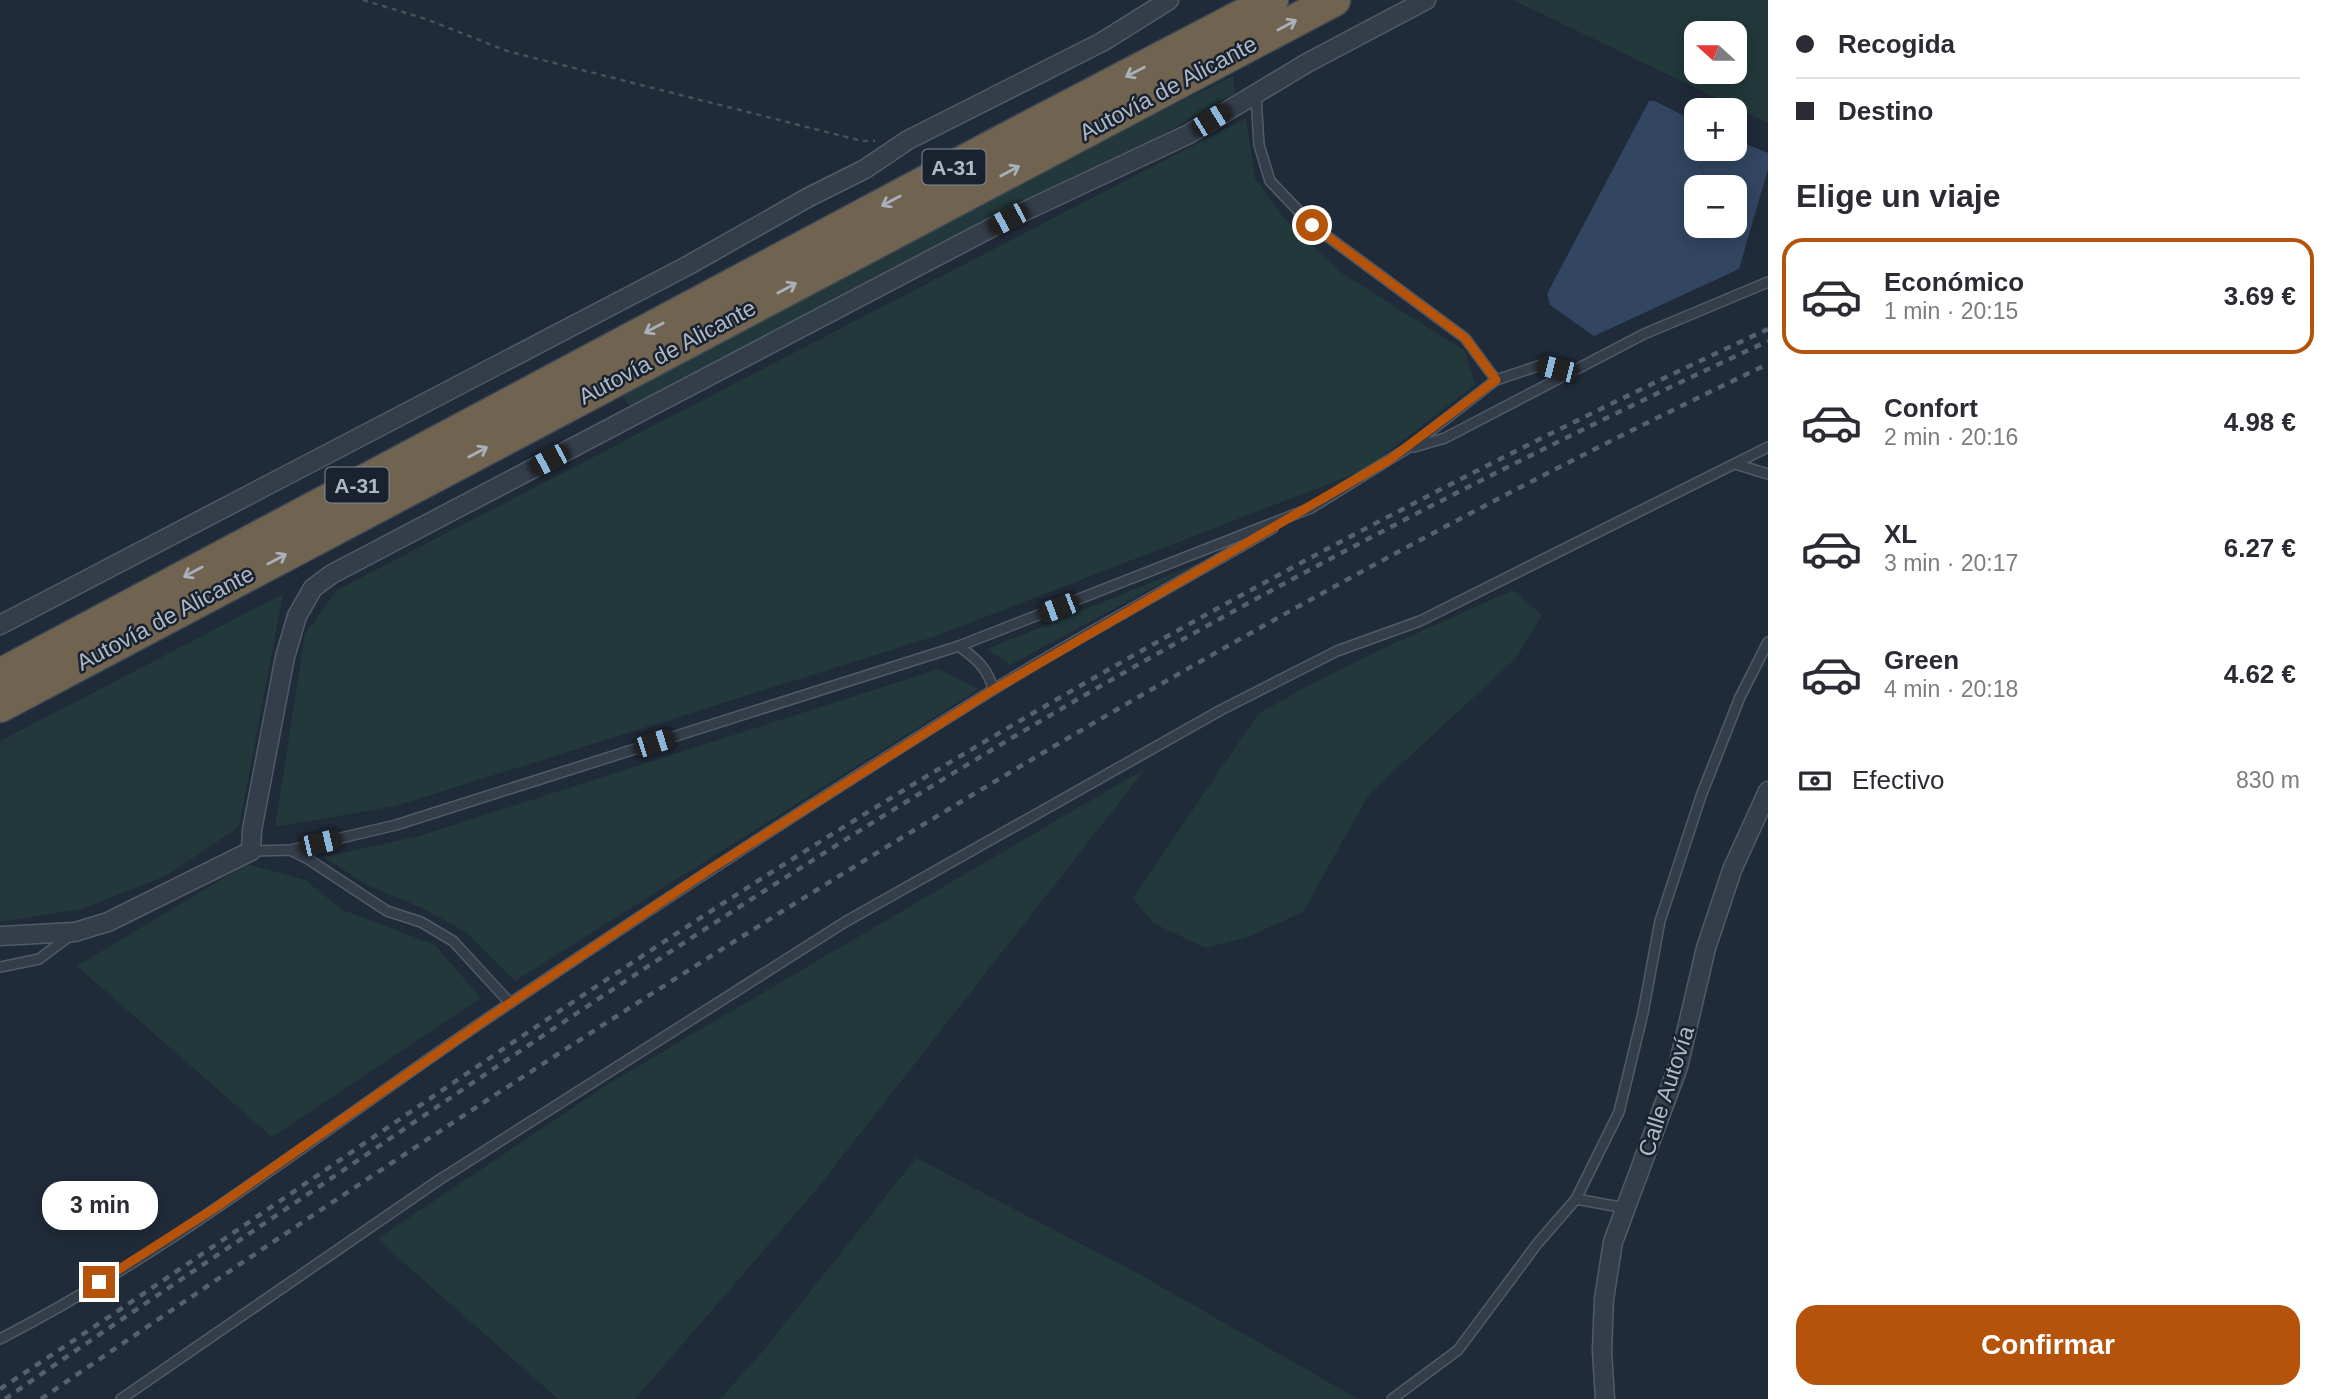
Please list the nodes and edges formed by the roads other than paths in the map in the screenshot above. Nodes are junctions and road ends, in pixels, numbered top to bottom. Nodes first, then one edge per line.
1 (1169, 0) edge
2 (1242, 0) edge
3 (1272, 0) edge
4 (1334, 0) edge
5 (1426, 0) edge
6 (1196, 40) junction
7 (1255, 93) junction
8 (1768, 282) edge
9 (1572, 373) junction
10 (1496, 380) junction
11 (1768, 447) edge
12 (1408, 448) junction
13 (1735, 464) junction
14 (1768, 474) edge
15 (1304, 510) junction
16 (0, 625) edge
17 (1768, 642) edge
18 (959, 646) junction
19 (0, 675) edge
20 (993, 690) junction
21 (0, 706) edge
22 (1768, 791) edge
23 (290, 850) junction
24 (251, 851) junction
25 (75, 932) junction
26 (0, 936) edge
27 (0, 967) edge
28 (510, 1003) junction
29 (1576, 1199) junction
30 (1625, 1208) junction
31 (0, 1339) edge
32 (121, 1399) edge
33 (1392, 1399) edge
34 (1605, 1399) edge

1 - 16 street
2 - 6 highway
3 - 6 highway, Autovía de Alicante / A-31
21 -> 4 highway, Autovía de Alicante / A-31
5 - 7 street
6 -> 19 highway, Autovía de Alicante / A-31
7 - 10 lane
7 - 24 street
8 - 9 lane
9 - 10 lane
9 - 12 lane
10 - 12 lane
11 - 13 lane
12 - 15 lane
13 - 14 lane
13 - 32 lane
15 - 18 lane
15 - 20 lane
17 - 29 lane
18 - 20 lane
18 - 23 lane
20 - 28 lane
22 - 30 street, Calle Autovía
23 - 24 lane
23 - 28 lane
24 - 25 street
25 - 26 street
25 - 27 lane
28 - 31 lane
29 - 30 lane
29 - 33 lane
30 - 34 street, Calle Autovía

